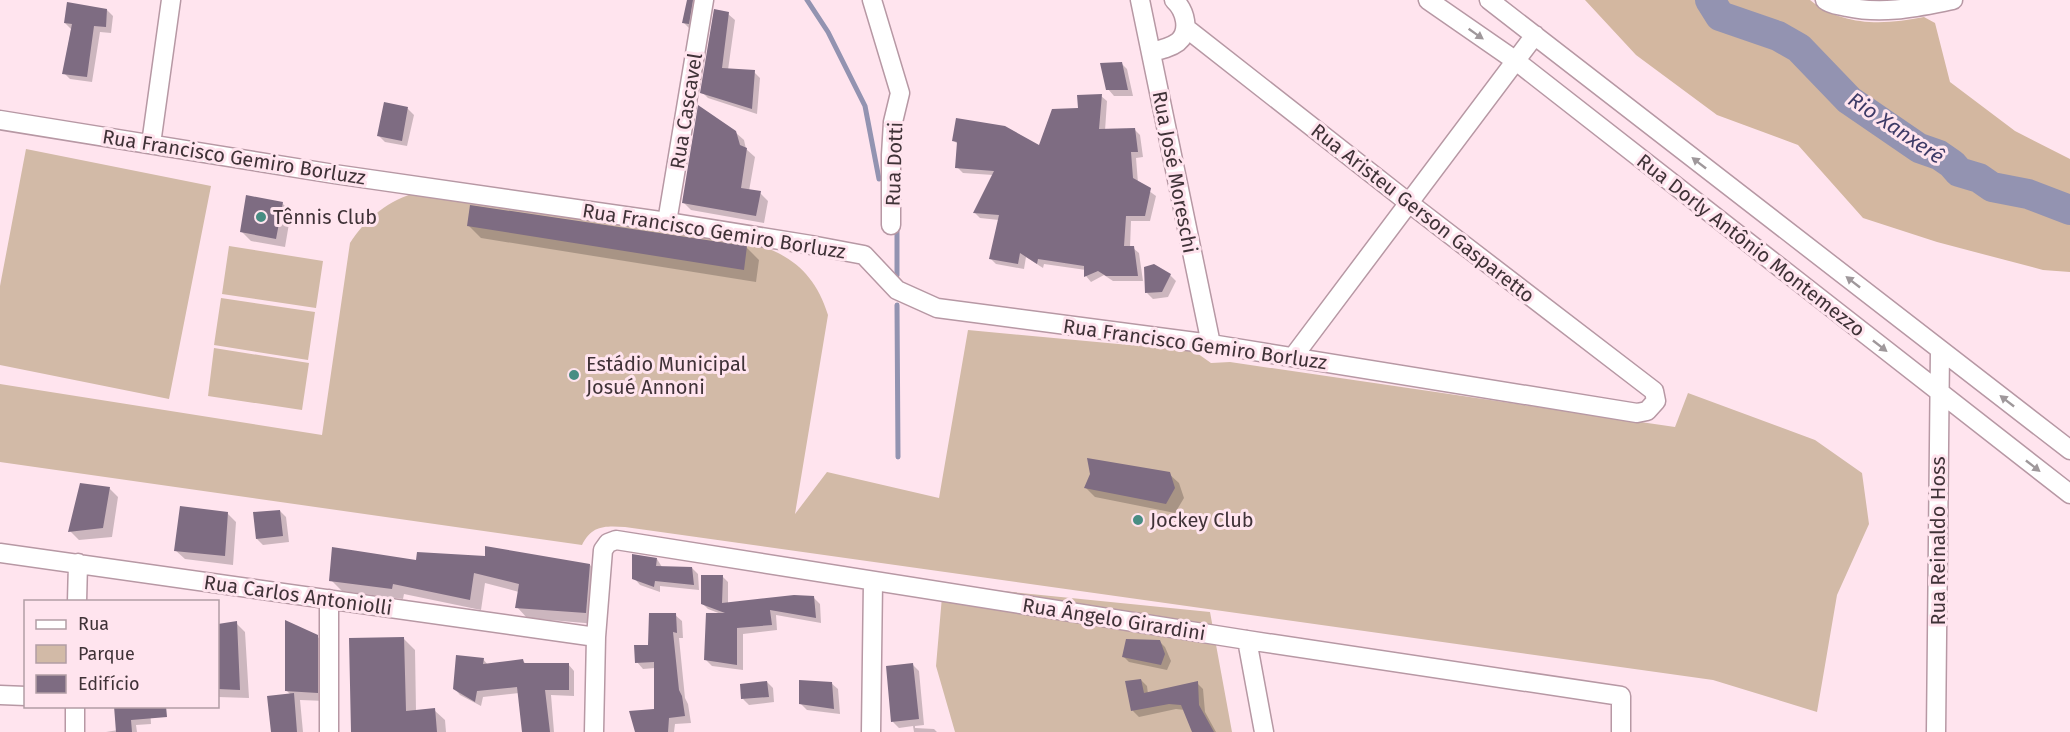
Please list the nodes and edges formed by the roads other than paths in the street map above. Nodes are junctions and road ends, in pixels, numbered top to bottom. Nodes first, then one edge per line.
1 (171, 0) edge
2 (704, 0) edge
3 (872, 0) edge
4 (1140, 0) edge
5 (1174, 0) edge
6 (1428, 0) edge
7 (1490, 0) edge
8 (1825, 0) edge
9 (1953, 0) edge
10 (1926, 3) edge
11 (1186, 28) junction
12 (1535, 35) junction
13 (1151, 52) junction
14 (1516, 61) junction
15 (0, 120) edge
16 (151, 144) junction
17 (1409, 203) junction
18 (668, 222) junction
19 (891, 225) dead end
20 (1210, 344) junction
21 (1940, 350) junction
22 (1293, 357) junction
23 (1939, 392) junction
24 (1656, 402) joint
25 (2070, 450) edge
26 (2070, 494) edge
27 (0, 553) edge
28 (78, 564) junction
29 (873, 582) junction
30 (329, 599) junction
31 (77, 600) edge
32 (596, 637) junction
33 (1247, 640) junction
34 (0, 695) edge
35 (24, 696) edge
36 (75, 708) edge
37 (75, 732) edge
38 (329, 732) edge
39 (594, 732) edge
40 (871, 732) edge
41 (1264, 732) edge
42 (1621, 732) edge
43 (1936, 732) edge

1 - 16 street
2 - 18 street, Rua Cascavel
3 - 19 street, Rua Dotti
4 - 13 street, Rua José Moreschi
5 - 11 street
6 -> 14 street, Rua Dorly Antônio Montemezzo
7 - 12 street, Rua Dorly Antônio Montemezzo
8 - 10 street
9 - 10 street
11 - 13 street
11 - 17 street, Rua Aristeu Gerson Gasparetto
12 - 14 street
21 -> 12 street, Rua Dorly Antônio Montemezzo
13 - 20 street, Rua José Moreschi
14 - 17 street
14 -> 23 street, Rua Dorly Antônio Montemezzo
15 - 16 street, Rua Francisco Gemiro Borluzz
16 - 18 street, Rua Francisco Gemiro Borluzz
17 - 22 street
17 - 24 street, Rua Aristeu Gerson Gasparetto
18 - 20 street, Rua Francisco Gemiro Borluzz
20 - 22 street, Rua Francisco Gemiro Borluzz
21 - 23 street, Rua Reinaldo Hoss
25 -> 21 street, Rua Dorly Antônio Montemezzo
22 - 24 street, Rua Francisco Gemiro Borluzz
23 -> 26 street, Rua Dorly Antônio Montemezzo
23 - 43 street, Rua Reinaldo Hoss
27 - 28 street, Rua Carlos Antoniolli
28 - 30 street, Rua Carlos Antoniolli
28 - 31 street
29 - 32 street, Rua Ângelo Girardini
29 - 33 street, Rua Ângelo Girardini
29 - 40 street
30 - 32 street, Rua Carlos Antoniolli
30 - 38 street
32 - 39 street
33 - 41 street
33 - 42 street, Rua Ângelo Girardini
34 - 35 street
36 - 37 street

